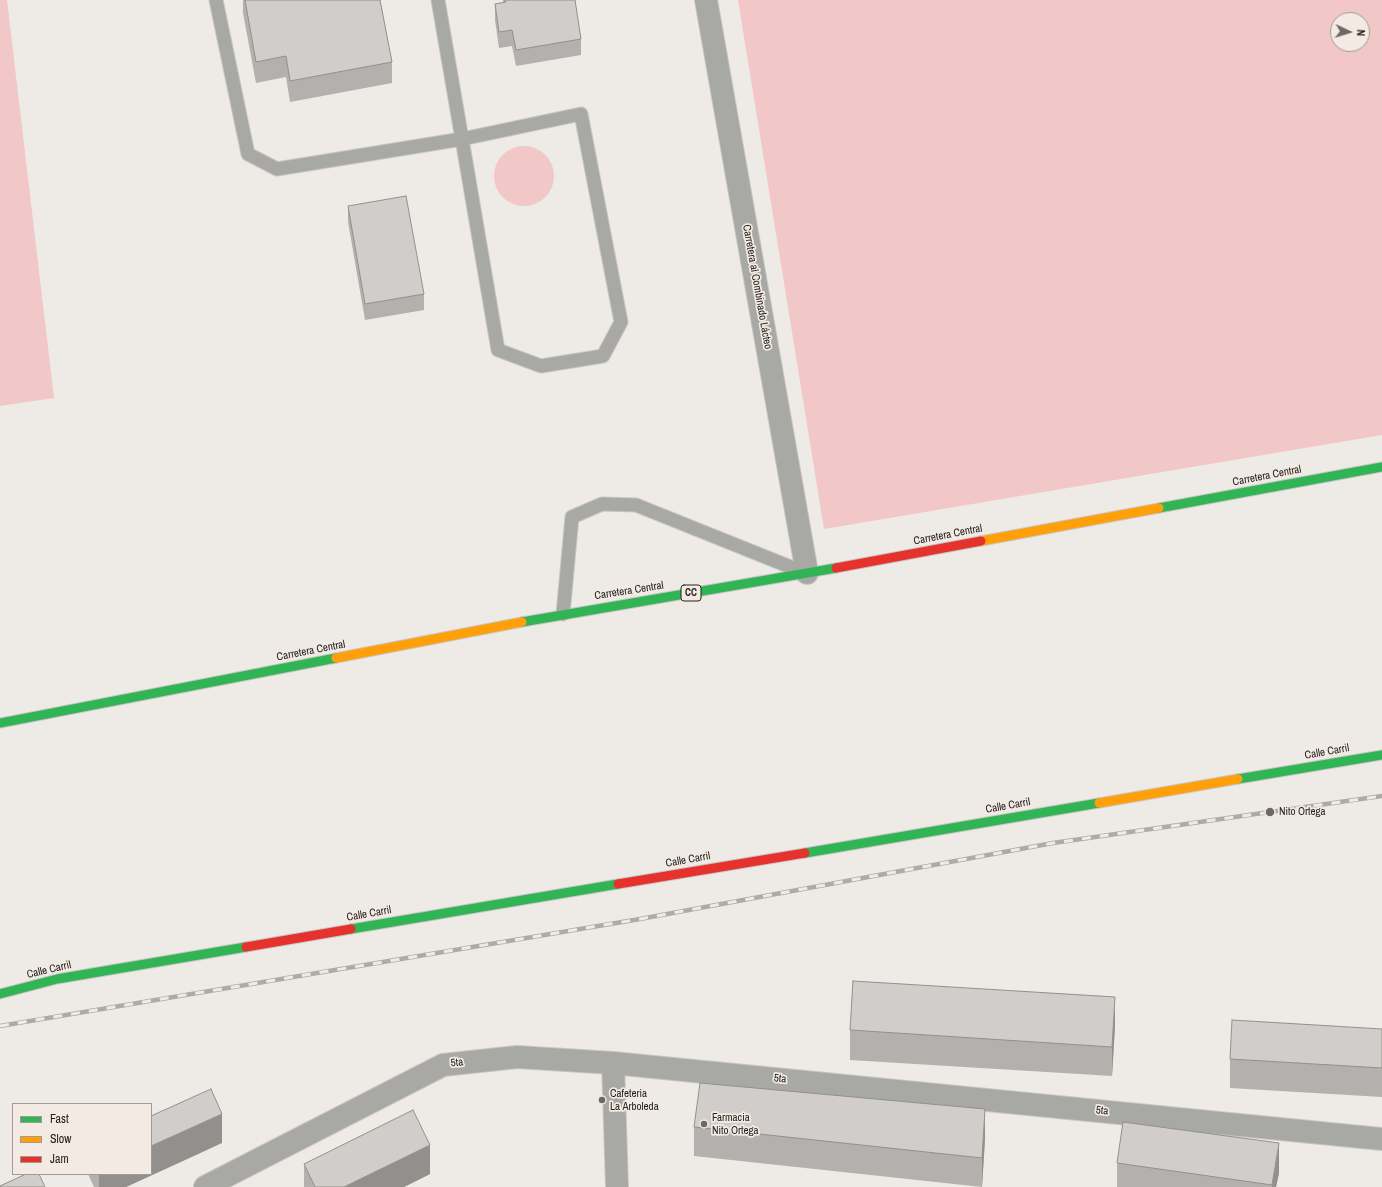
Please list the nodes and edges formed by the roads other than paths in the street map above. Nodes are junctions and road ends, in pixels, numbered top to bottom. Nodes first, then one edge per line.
1 (216, 0) edge
2 (438, 0) edge
3 (706, 0) edge
4 (462, 139) junction
5 (1382, 467) edge
6 (807, 573) junction
7 (563, 614) junction
8 (0, 723) edge
9 (1382, 755) edge
10 (0, 994) edge
11 (613, 1063) junction
12 (1382, 1139) edge
13 (206, 1187) edge
14 (617, 1187) edge

1 - 4 lane
2 - 4 lane
3 - 6 street, Carretera al Combinado Lácteo
4 - 4 lane
5 - 6 main road, Carretera Central / CC
6 - 7 main road, Carretera Central / CC
6 - 7 lane
7 - 8 main road, Carretera Central / CC
9 - 10 main road, Calle Carril
11 - 12 street, 5ta
11 - 13 street, 5ta
11 - 14 street

